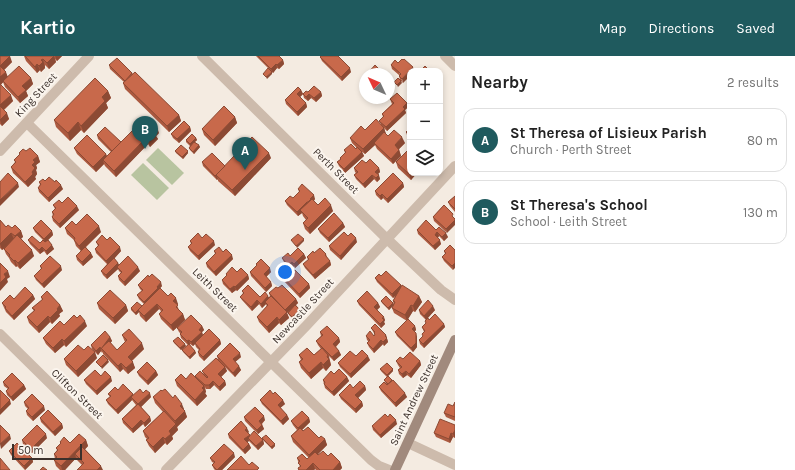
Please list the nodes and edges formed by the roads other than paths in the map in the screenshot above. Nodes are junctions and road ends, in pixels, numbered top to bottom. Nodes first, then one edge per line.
1 (89, 56) edge
2 (202, 56) edge
3 (445, 56) edge
4 (455, 66) edge
5 (27, 123) junction
6 (0, 150) edge
7 (455, 166) edge
8 (387, 239) junction
9 (455, 300) edge
10 (0, 334) edge
11 (455, 340) edge
12 (271, 362) junction
13 (408, 443) junction
14 (455, 465) edge
15 (138, 470) edge
16 (166, 470) edge
17 (389, 470) edge
18 (395, 470) edge

1 - 5 street, King Street
2 - 8 street, Perth Street
3 - 4 street
5 - 6 street, King Street
5 - 12 street, Leith Street
7 - 8 street, Newcastle Street
8 - 9 street, Perth Street
8 - 12 street, Newcastle Street
10 - 15 street, Clifton Street
11 - 13 street, Saint Andrew Street
12 - 16 street, Newcastle Street
12 - 17 street, Leith Street
13 - 14 street
13 - 18 street, Saint Andrew Street

